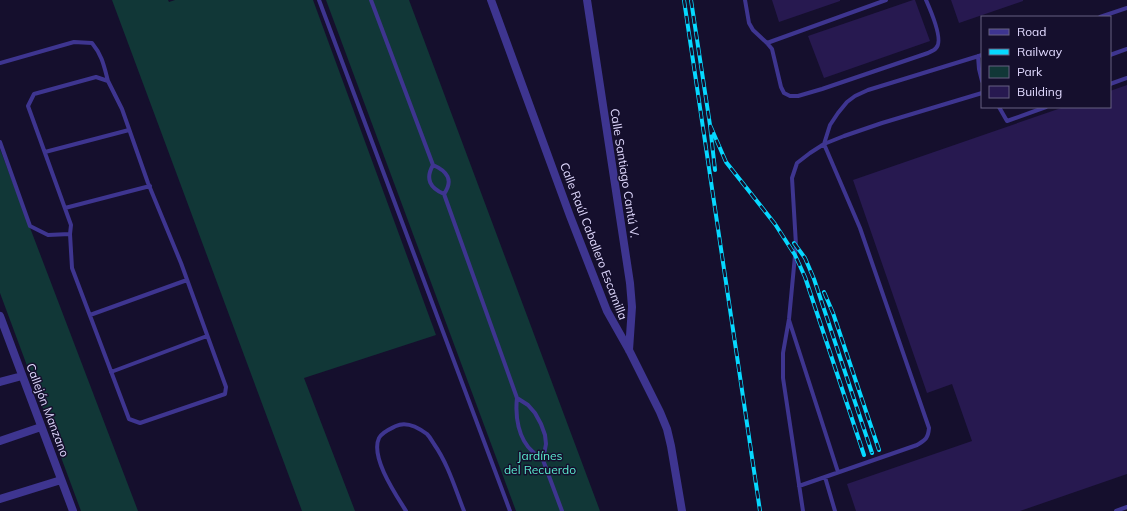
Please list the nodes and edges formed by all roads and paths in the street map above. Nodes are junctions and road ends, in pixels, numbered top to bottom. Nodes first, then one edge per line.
1 (319, 0) edge
2 (371, 0) edge
3 (491, 0) edge
4 (587, 0) edge
5 (745, 0) edge
6 (886, 0) edge
7 (926, 0) edge
8 (1127, 8) edge
9 (1103, 16) edge
10 (767, 43) junction
11 (1127, 49) edge
12 (1111, 55) edge
13 (980, 56) edge
14 (0, 63) edge
15 (981, 77) edge
16 (1127, 78) edge
17 (108, 81) junction
18 (1111, 84) edge
19 (981, 93) edge
20 (1000, 108) edge
21 (1043, 108) edge
22 (129, 130) junction
23 (0, 142) edge
24 (824, 144) junction
25 (44, 152) junction
26 (433, 165) junction
27 (150, 186) junction
28 (444, 194) junction
29 (65, 208) junction
30 (70, 234) junction
31 (187, 280) junction
32 (90, 315) junction
33 (0, 316) edge
34 (789, 319) junction
35 (207, 336) junction
36 (629, 350) junction
37 (111, 372) junction
38 (22, 376) junction
39 (0, 382) edge
40 (517, 398) junction
41 (41, 427) junction
42 (0, 441) edge
43 (543, 460) junction
44 (838, 472) junction
45 (825, 477) junction
46 (62, 480) junction
47 (799, 486) junction
48 (0, 499) edge
49 (1127, 507) edge
50 (73, 511) edge
51 (406, 511) edge
52 (464, 511) edge
53 (510, 511) edge
54 (562, 511) edge
55 (682, 511) edge
56 (803, 511) edge
57 (835, 511) edge
58 (1116, 511) edge

1 - 53 lane
2 - 26 lane
3 - 36 street, Calle Raúl Caballero Escamilla
4 - 36 street, Calle Santiago Cantú V.
5 - 10 lane
6 - 10 lane
7 - 10 lane
8 - 9 lane
11 - 12 lane
13 - 15 lane
13 - 24 lane
14 - 17 lane
16 - 18 lane
17 - 22 lane
17 - 25 lane
19 - 24 lane
20 - 21 lane
22 - 25 lane
22 - 27 lane
23 - 30 lane
24 - 34 lane
24 - 44 lane
25 - 29 lane
26 - 28 lane
26 - 28 lane
27 - 29 lane
27 - 31 lane
28 - 40 lane
29 - 30 lane
30 - 32 lane
31 - 32 lane
31 - 35 lane
32 - 37 lane
33 - 38 street, Callejón Manzano
34 - 44 lane
34 - 47 lane
35 - 37 lane
35 - 37 lane
36 - 55 street, Calle Raúl Caballero Escamilla
38 - 39 street
38 - 41 street, Callejón Manzano
40 - 43 lane
40 - 43 lane
41 - 42 street
41 - 46 street, Callejón Manzano
43 - 54 lane
44 - 45 lane
45 - 47 lane
45 - 57 lane
46 - 48 street
46 - 50 street, Callejón Manzano
47 - 56 lane
49 - 58 lane
51 - 52 lane

